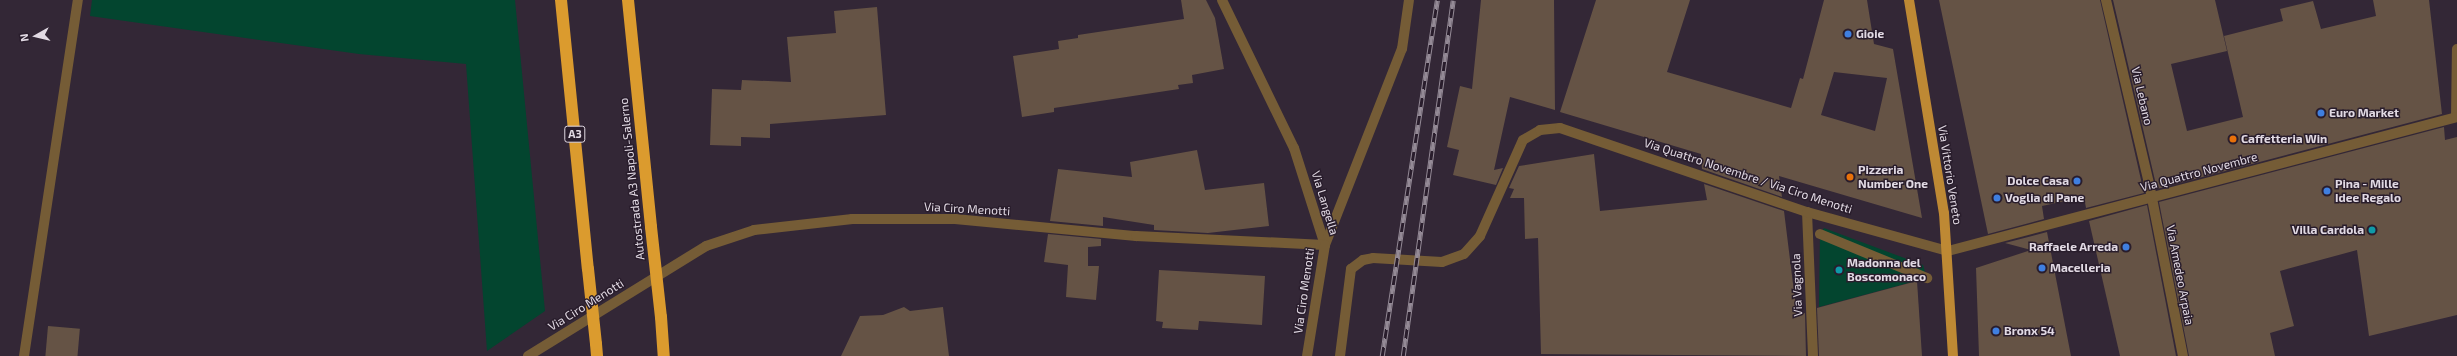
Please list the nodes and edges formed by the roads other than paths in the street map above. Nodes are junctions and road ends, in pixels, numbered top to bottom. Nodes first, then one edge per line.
1 (78, 0) edge
2 (561, 0) edge
3 (628, 0) edge
4 (1222, 0) edge
5 (1409, 0) edge
6 (1908, 0) edge
7 (2106, 0) edge
8 (2457, 49) edge
9 (2457, 117) edge
10 (2152, 198) junction
11 (1807, 212) junction
12 (1820, 234) dead end
13 (1325, 245) junction
14 (1948, 251) junction
15 (1927, 278) dead end
16 (596, 350) edge
17 (24, 356) edge
18 (528, 356) edge
19 (664, 356) edge
20 (1308, 356) edge
21 (1340, 356) edge
22 (1813, 356) edge
23 (1953, 356) edge
24 (2183, 356) edge

1 - 17 street
2 - 16 highway, A3, bridge
3 - 19 highway, Autostrada A3 Napoli-Salerno, bridge
4 - 13 street, Via Langella
5 - 13 street, Via Langella
6 - 14 main road, Via Vittorio Veneto
7 - 10 street, Via Lebano
8 - 9 street
9 - 10 street, Via Quattro Novembre
10 - 14 street, Via Quattro Novembre
10 - 24 street, Via Amedeo Arpaia
11 - 14 street, Via Quattro Novembre / Via Ciro Menotti
11 - 21 street, Via Quattro Novembre / Via Ciro Menotti
11 - 22 street, Via Vagnola
12 - 15 street
13 - 18 street, Via Ciro Menotti
13 - 20 street, Via Ciro Menotti
14 - 23 main road, Via Vittorio Veneto

